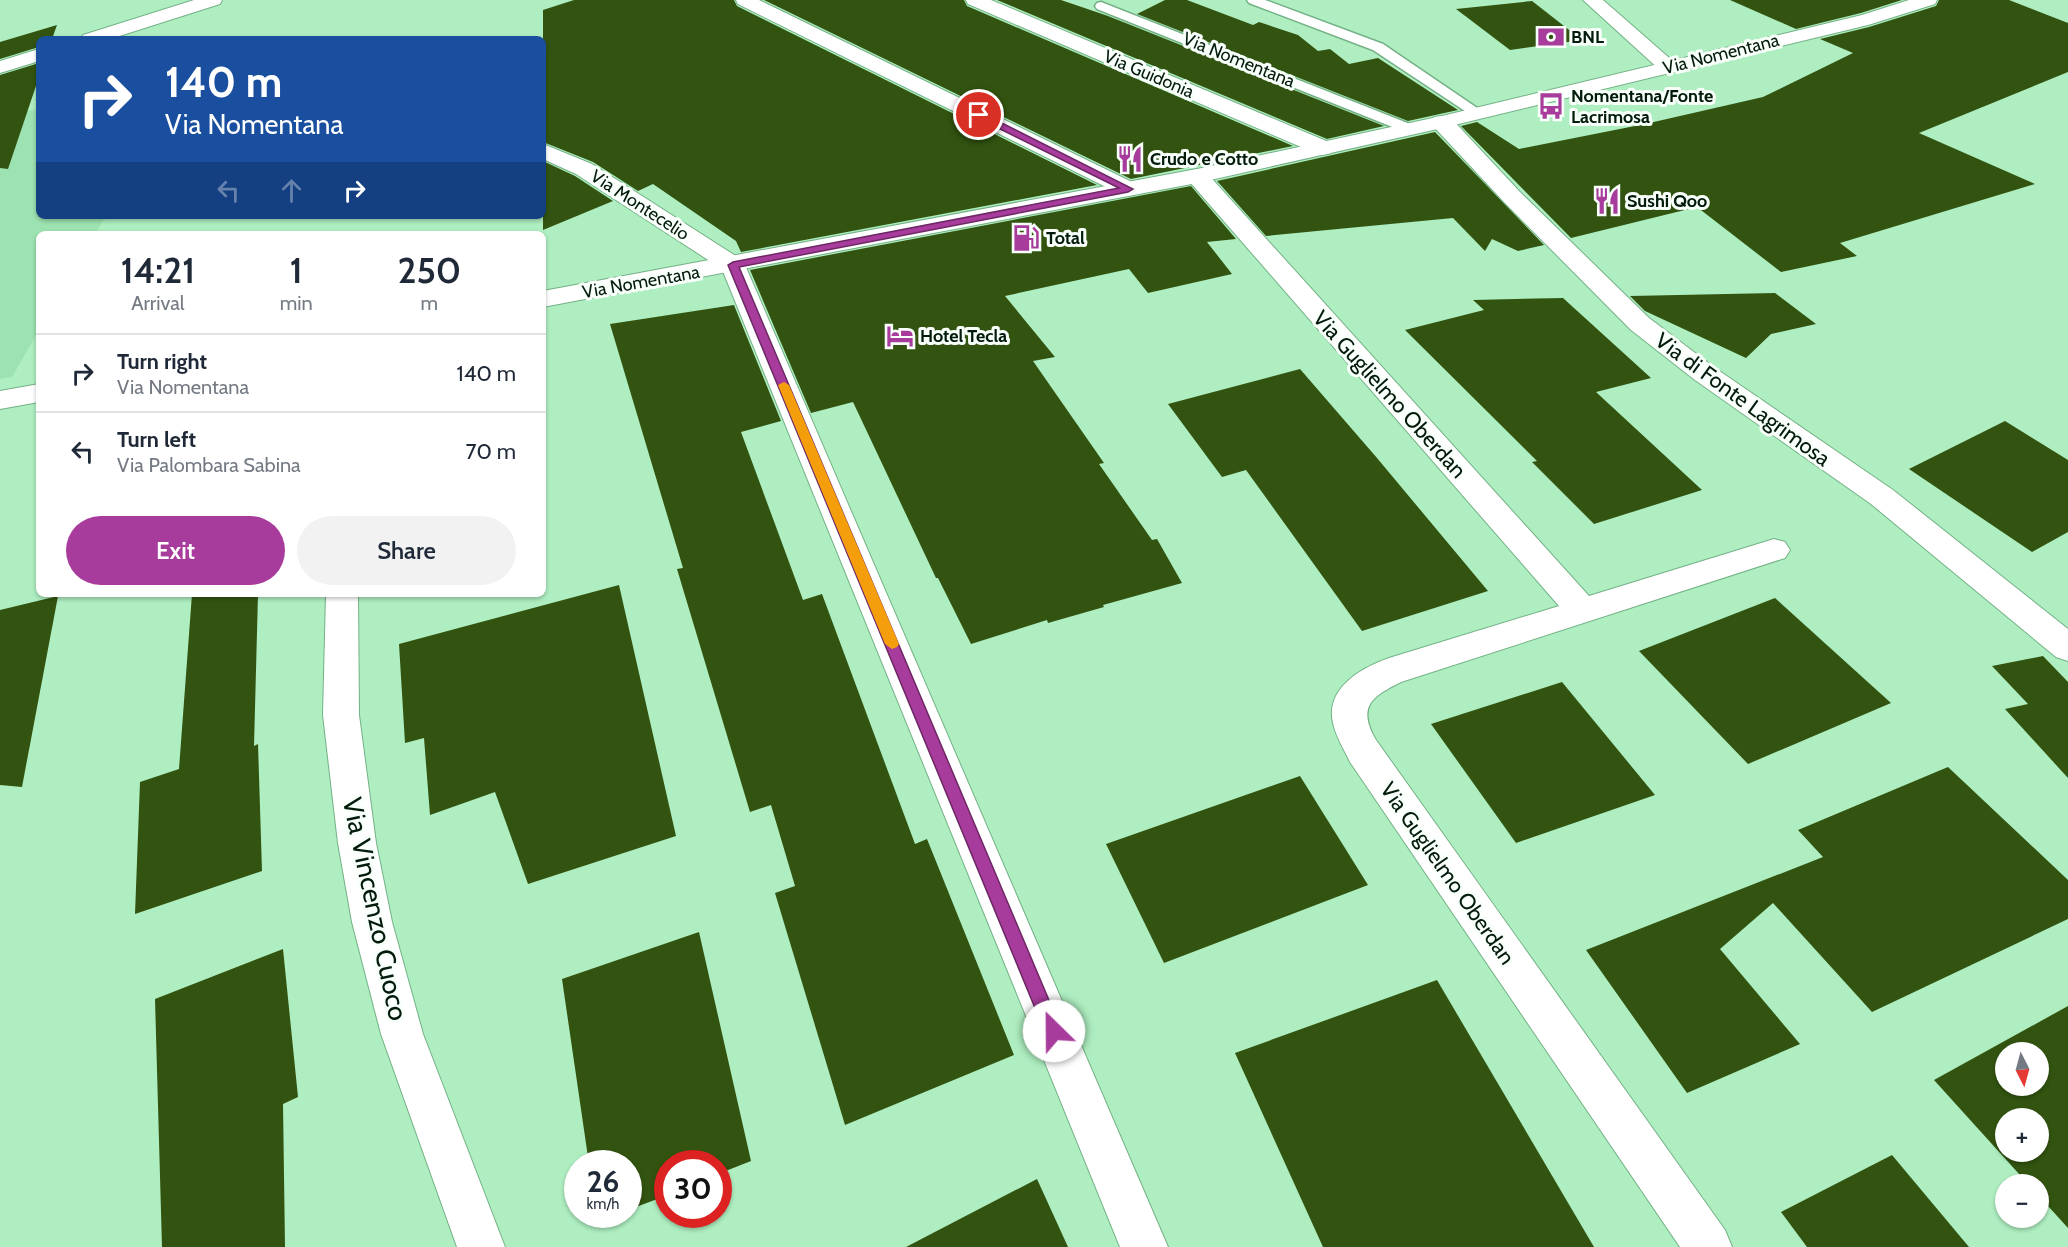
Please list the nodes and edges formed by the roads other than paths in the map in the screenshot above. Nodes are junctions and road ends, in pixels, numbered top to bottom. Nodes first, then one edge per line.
1 (213, 0) edge
2 (745, 0) edge
3 (975, 0) edge
4 (1253, 0) edge
5 (1592, 0) edge
6 (1928, 0) edge
7 (1101, 6) dead end
8 (99, 36) edge
9 (36, 56) edge
10 (1668, 67) junction
11 (0, 68) edge
12 (1479, 114) junction
13 (1442, 123) junction
14 (1410, 129) junction
15 (1323, 148) junction
16 (546, 152) edge
17 (1197, 176) junction
18 (1128, 189) junction
19 (733, 265) junction
20 (546, 298) edge
21 (36, 394) edge
22 (0, 400) edge
23 (1774, 550) dead end
24 (342, 597) edge
25 (1583, 611) junction
26 (2068, 648) edge
27 (481, 1247) edge
28 (1144, 1247) edge
29 (1708, 1247) edge

1 - 8 street
2 - 18 street
3 - 15 street, Via Guidonia
4 - 12 lane
5 - 10 street
6 - 10 street, Via Nomentana
7 - 14 lane, Via Nomentana
9 - 11 street
10 - 12 street, Via Nomentana
12 - 13 street, Via Nomentana
13 - 14 street, Via Nomentana
13 - 26 street, Via di Fonte Lagrimosa
14 - 15 street, Via Nomentana
15 - 17 street, Via Nomentana
16 - 19 street, Via Montecelio
17 - 18 street, Via Nomentana
17 - 25 street, Via Guglielmo Oberdan
18 - 19 street, Via Nomentana
19 - 20 street, Via Nomentana
19 - 28 street
21 - 22 street
23 - 25 street, Via Guglielmo Oberdan
24 - 27 street, Via Vincenzo Cuoco
25 - 29 street, Via Guglielmo Oberdan

